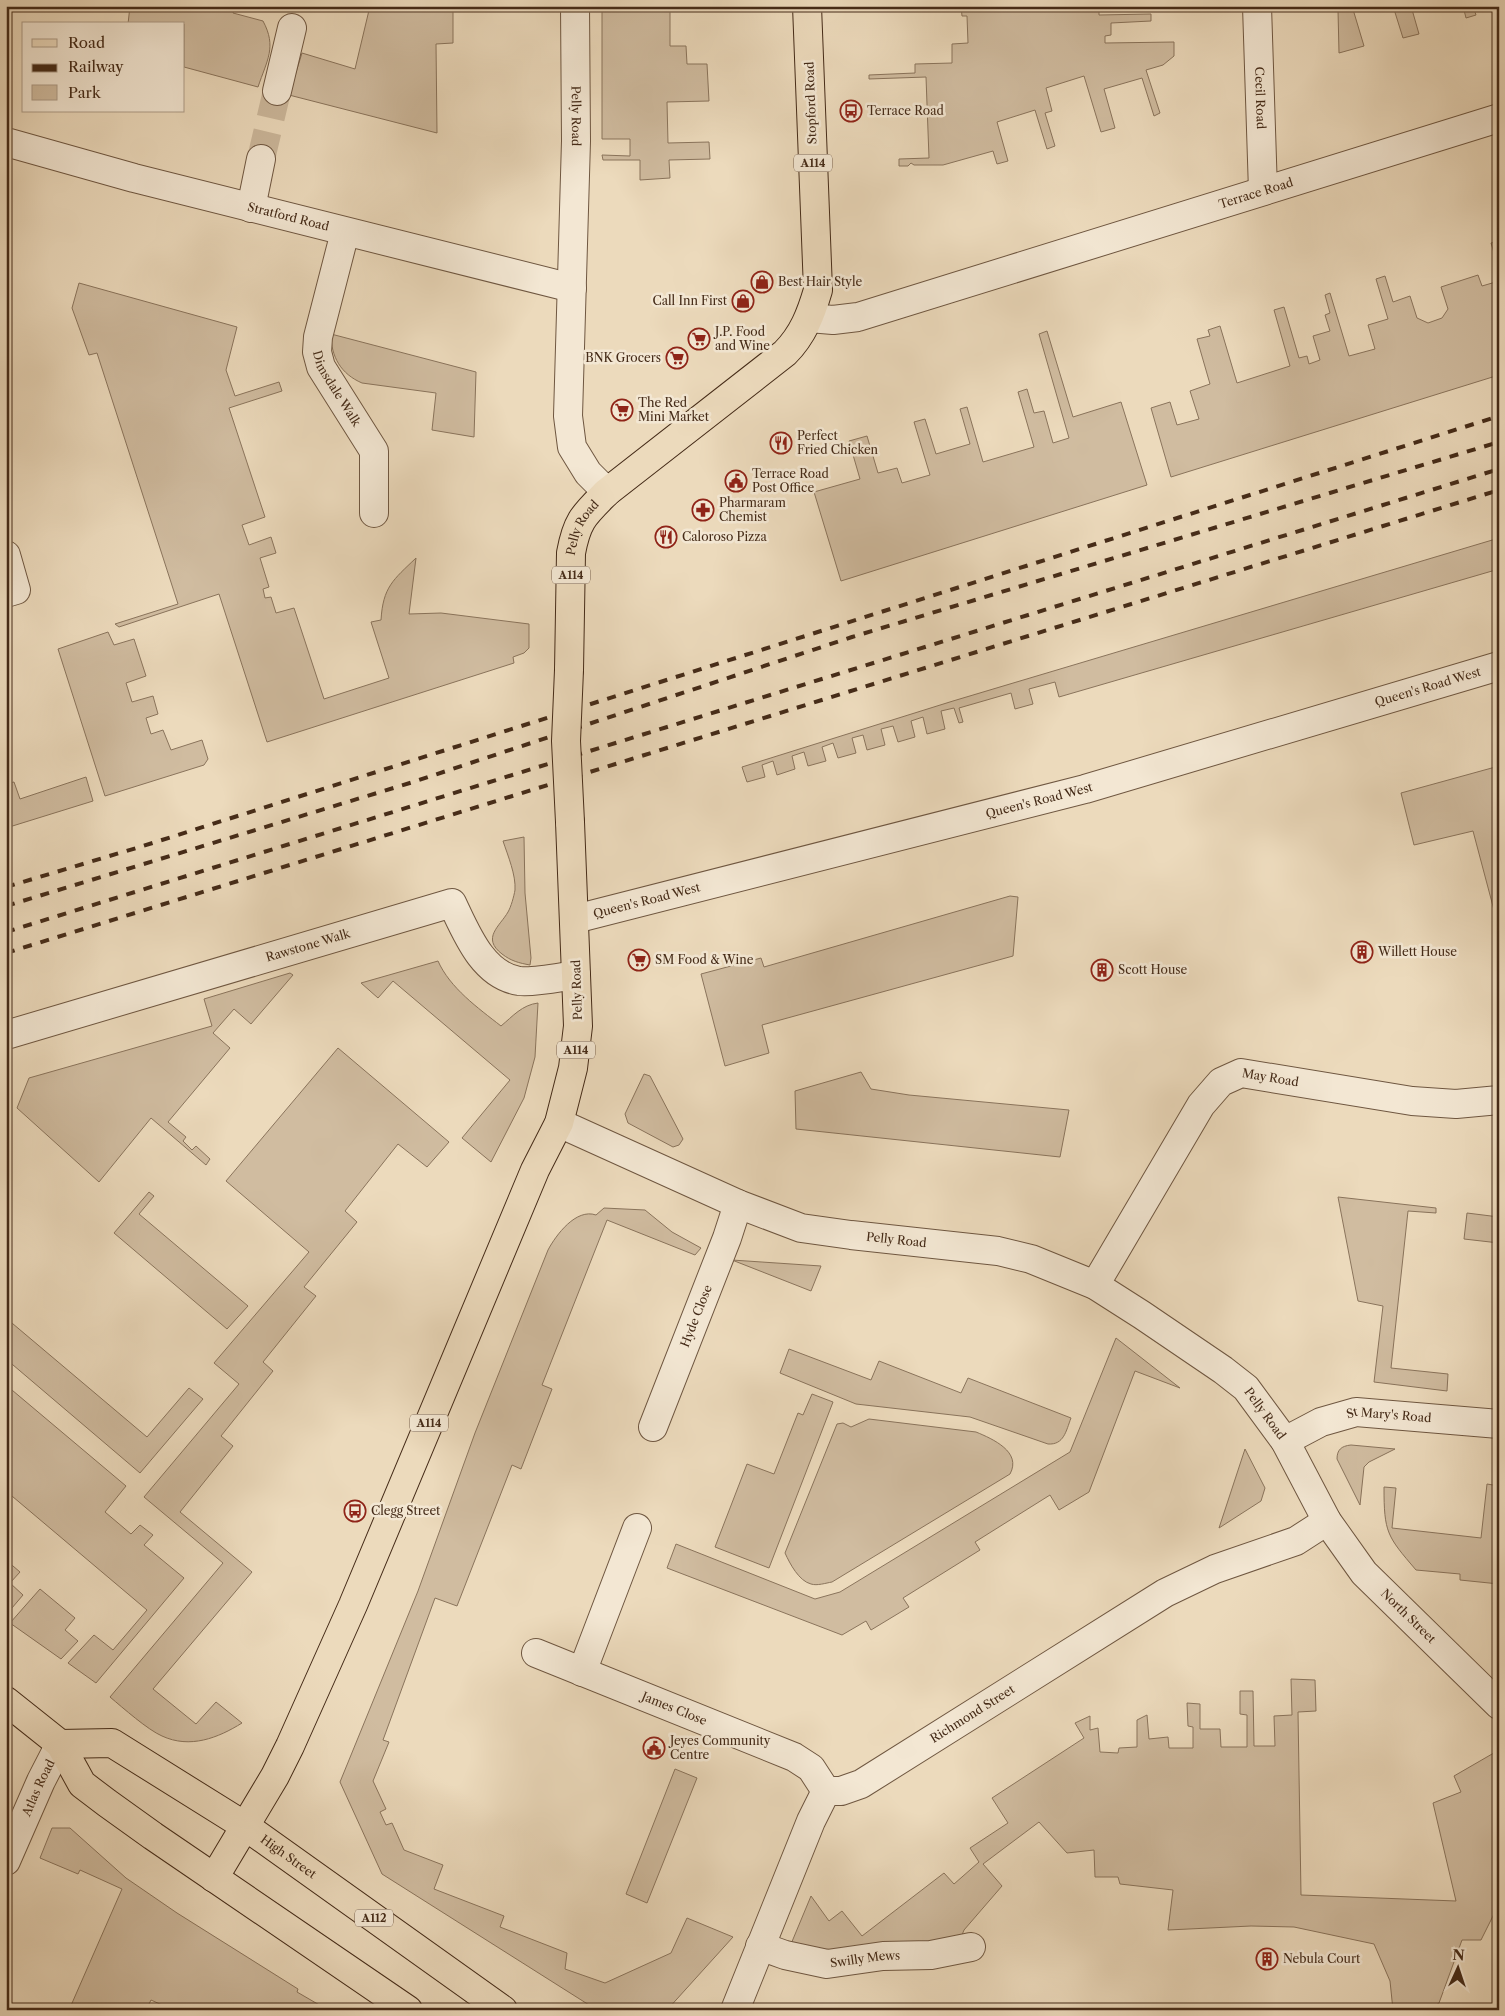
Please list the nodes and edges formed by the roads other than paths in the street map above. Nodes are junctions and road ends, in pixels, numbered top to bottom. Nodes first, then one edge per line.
1 (575, 6) edge
2 (807, 6) edge
3 (1256, 6) edge
4 (292, 28) dead end
5 (277, 91) tunnel mouth
6 (1499, 118) edge
7 (7, 144) edge
8 (261, 159) tunnel mouth
9 (1263, 191) junction
10 (251, 208) junction
11 (346, 232) junction
12 (572, 288) junction
13 (809, 318) junction
14 (607, 492) junction
15 (374, 513) dead end
16 (6, 555) edge
17 (6, 593) edge
18 (1499, 666) edge
19 (575, 919) junction
20 (576, 976) junction
21 (6, 1036) edge
22 (1499, 1100) edge
23 (559, 1123) junction
24 (738, 1204) junction
25 (1095, 1285) junction
26 (1499, 1424) edge
27 (653, 1427) dead end
28 (1285, 1441) junction
29 (1327, 1520) junction
30 (637, 1528) dead end
31 (536, 1654) dead end
32 (582, 1672) junction
33 (6, 1701) edge
34 (1499, 1705) edge
35 (60, 1744) junction
36 (826, 1791) junction
37 (245, 1826) junction
38 (6, 1861) edge
39 (214, 1878) junction
40 (760, 1946) junction
41 (971, 1947) dead end
42 (408, 2010) edge
43 (503, 2010) edge
44 (735, 2010) edge

1 - 12 street, Pelly Road
2 - 13 main road, Stopford Road / A114
3 - 9 street, Cecil Road
4 - 5 street
6 - 9 street, Terrace Road
7 - 10 street, Stratford Road
8 - 10 street
9 - 13 street, Terrace Road
10 - 11 street, Stratford Road
11 - 12 street, Stratford Road
11 - 15 street, Dimsdale Walk
12 - 14 street, Pelly Road
13 - 14 main road, A114
14 - 19 main road, Pelly Road / A114, bridge
16 - 17 street
18 - 19 street, Queen's Road West
19 - 20 main road, Pelly Road / A114
20 - 21 street, Rawstone Walk
20 - 23 main road, Pelly Road / A114
22 - 25 street, May Road
23 - 24 street, Pelly Road
23 - 37 main road, A114
24 - 25 street, Pelly Road
24 - 27 street, Hyde Close
25 - 28 street, Pelly Road
26 - 28 street, St Mary's Road
28 - 29 street, Pelly Road
29 - 34 street, North Street
29 - 36 street, Richmond Street
30 - 32 street
31 - 32 street, James Close
32 - 36 street, James Close
33 - 35 main road
35 - 37 main road, High Street / A112
35 - 38 street, Atlas Road
35 - 39 main road
36 - 40 street
37 - 39 main road, A114
37 - 43 main road, High Street / A112
39 - 42 main road
40 - 41 street, Swilly Mews
40 - 44 street

